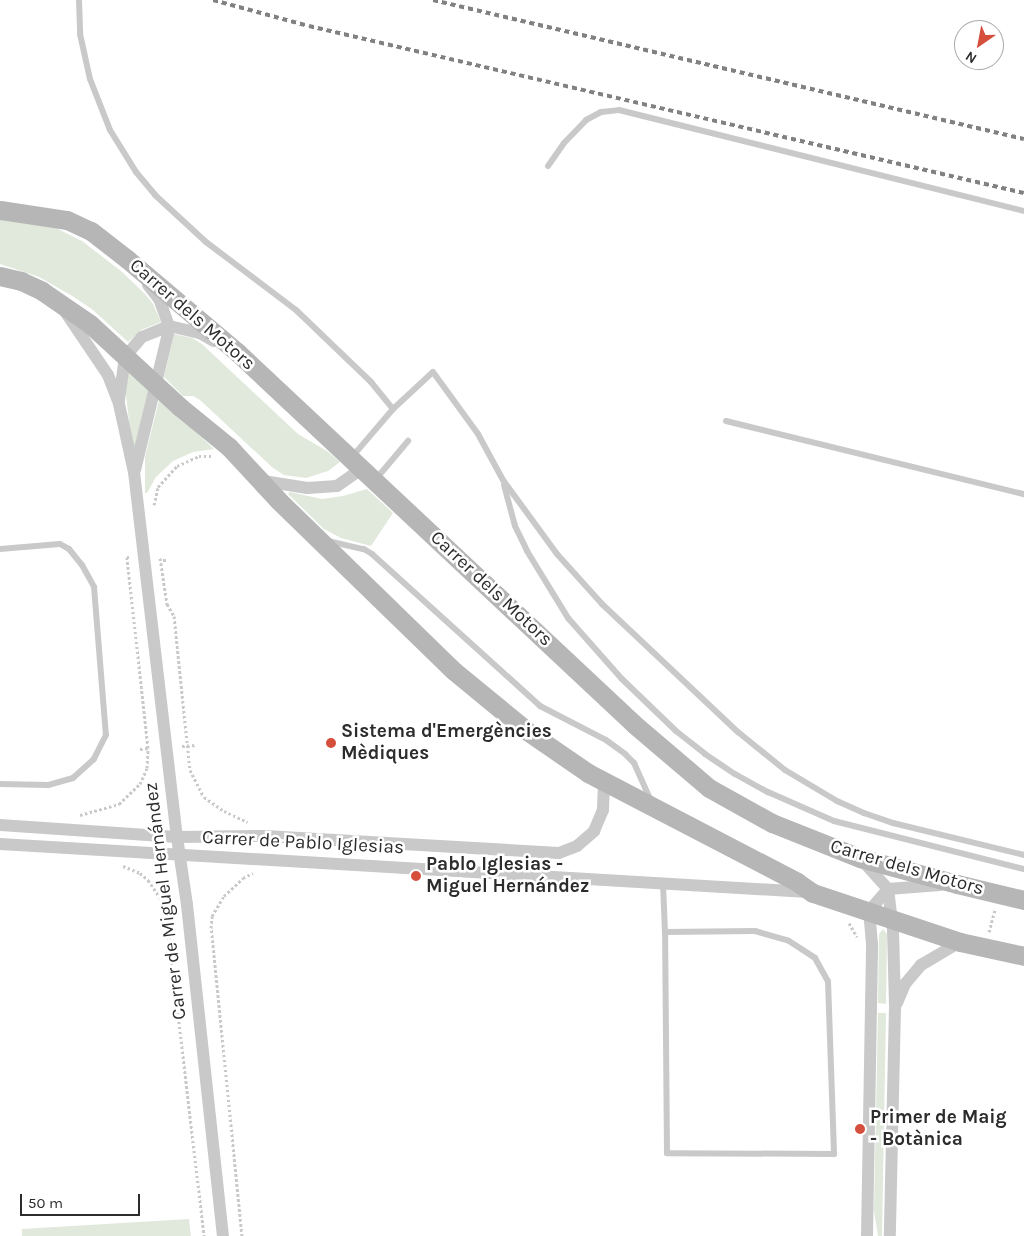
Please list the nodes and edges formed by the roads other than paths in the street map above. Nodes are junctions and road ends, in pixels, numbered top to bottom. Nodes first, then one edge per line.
1 (79, 0) edge
2 (548, 166) dead end
3 (0, 210) edge
4 (1024, 211) edge
5 (127, 259) junction
6 (0, 276) edge
7 (57, 300) junction
8 (169, 326) junction
9 (236, 352) junction
10 (125, 357) junction
11 (156, 386) junction
12 (119, 404) junction
13 (393, 409) junction
14 (726, 421) dead end
15 (408, 442) dead end
16 (363, 469) junction
17 (134, 472) junction
18 (503, 480) junction
19 (263, 481) junction
20 (1024, 494) edge
21 (320, 540) junction
22 (0, 549) edge
23 (604, 783) junction
24 (0, 784) edge
25 (654, 807) junction
26 (0, 825) edge
27 (177, 837) junction
28 (0, 844) edge
29 (180, 855) junction
30 (1024, 855) edge
31 (860, 858) junction
32 (1024, 869) edge
33 (663, 884) junction
34 (957, 884) junction
35 (888, 889) junction
36 (813, 893) junction
37 (1024, 900) edge
38 (869, 911) junction
39 (891, 919) junction
40 (665, 932) junction
41 (960, 942) junction
42 (1024, 956) edge
43 (895, 1007) junction
44 (223, 1236) edge
45 (867, 1236) edge
46 (890, 1236) edge

1 - 13 lane
2 - 4 lane
3 - 5 street, Carrer dels Motors
5 - 8 street, Carrer de Miguel Hernández
5 - 9 street, Carrer dels Motors
6 - 7 street
7 - 10 street
7 - 12 street, Carrer de Miguel Hernández
8 - 9 street
8 - 10 street
8 - 11 street, Carrer de Miguel Hernández
9 - 16 street, Carrer dels Motors
10 - 11 street
10 - 12 street, Carrer de Miguel Hernández
11 - 17 street, Carrer de Miguel Hernández
11 - 19 street
12 - 17 street, Carrer de Miguel Hernández
13 - 16 lane
13 - 18 lane
14 - 20 lane
15 - 16 lane
16 - 19 street
16 - 31 street, Carrer dels Motors
17 - 27 street, Carrer de Miguel Hernández
18 - 30 lane
18 - 32 lane
19 - 21 street
21 - 23 street
21 - 25 lane
22 - 24 lane
23 - 25 street
23 - 27 street, Carrer de Pablo Iglesias
25 - 36 street
26 - 27 street, Carrer de Pablo Iglesias
27 - 29 street, Carrer de Miguel Hernández
28 - 29 street, Carrer de Pablo Iglesias
29 - 33 street, Carrer de Pablo Iglesias
29 - 44 street, Carrer de Miguel Hernández
31 - 34 street, Carrer dels Motors
31 - 35 street
33 - 36 street, Carrer de Pablo Iglesias
33 - 40 lane
34 - 35 street
34 - 37 street, Carrer dels Motors
35 - 38 street
35 - 39 street
36 - 38 street
38 - 39 street
38 - 45 street
39 - 41 street
39 - 43 street
40 - 40 lane
41 - 42 street
41 - 43 street
43 - 46 street

